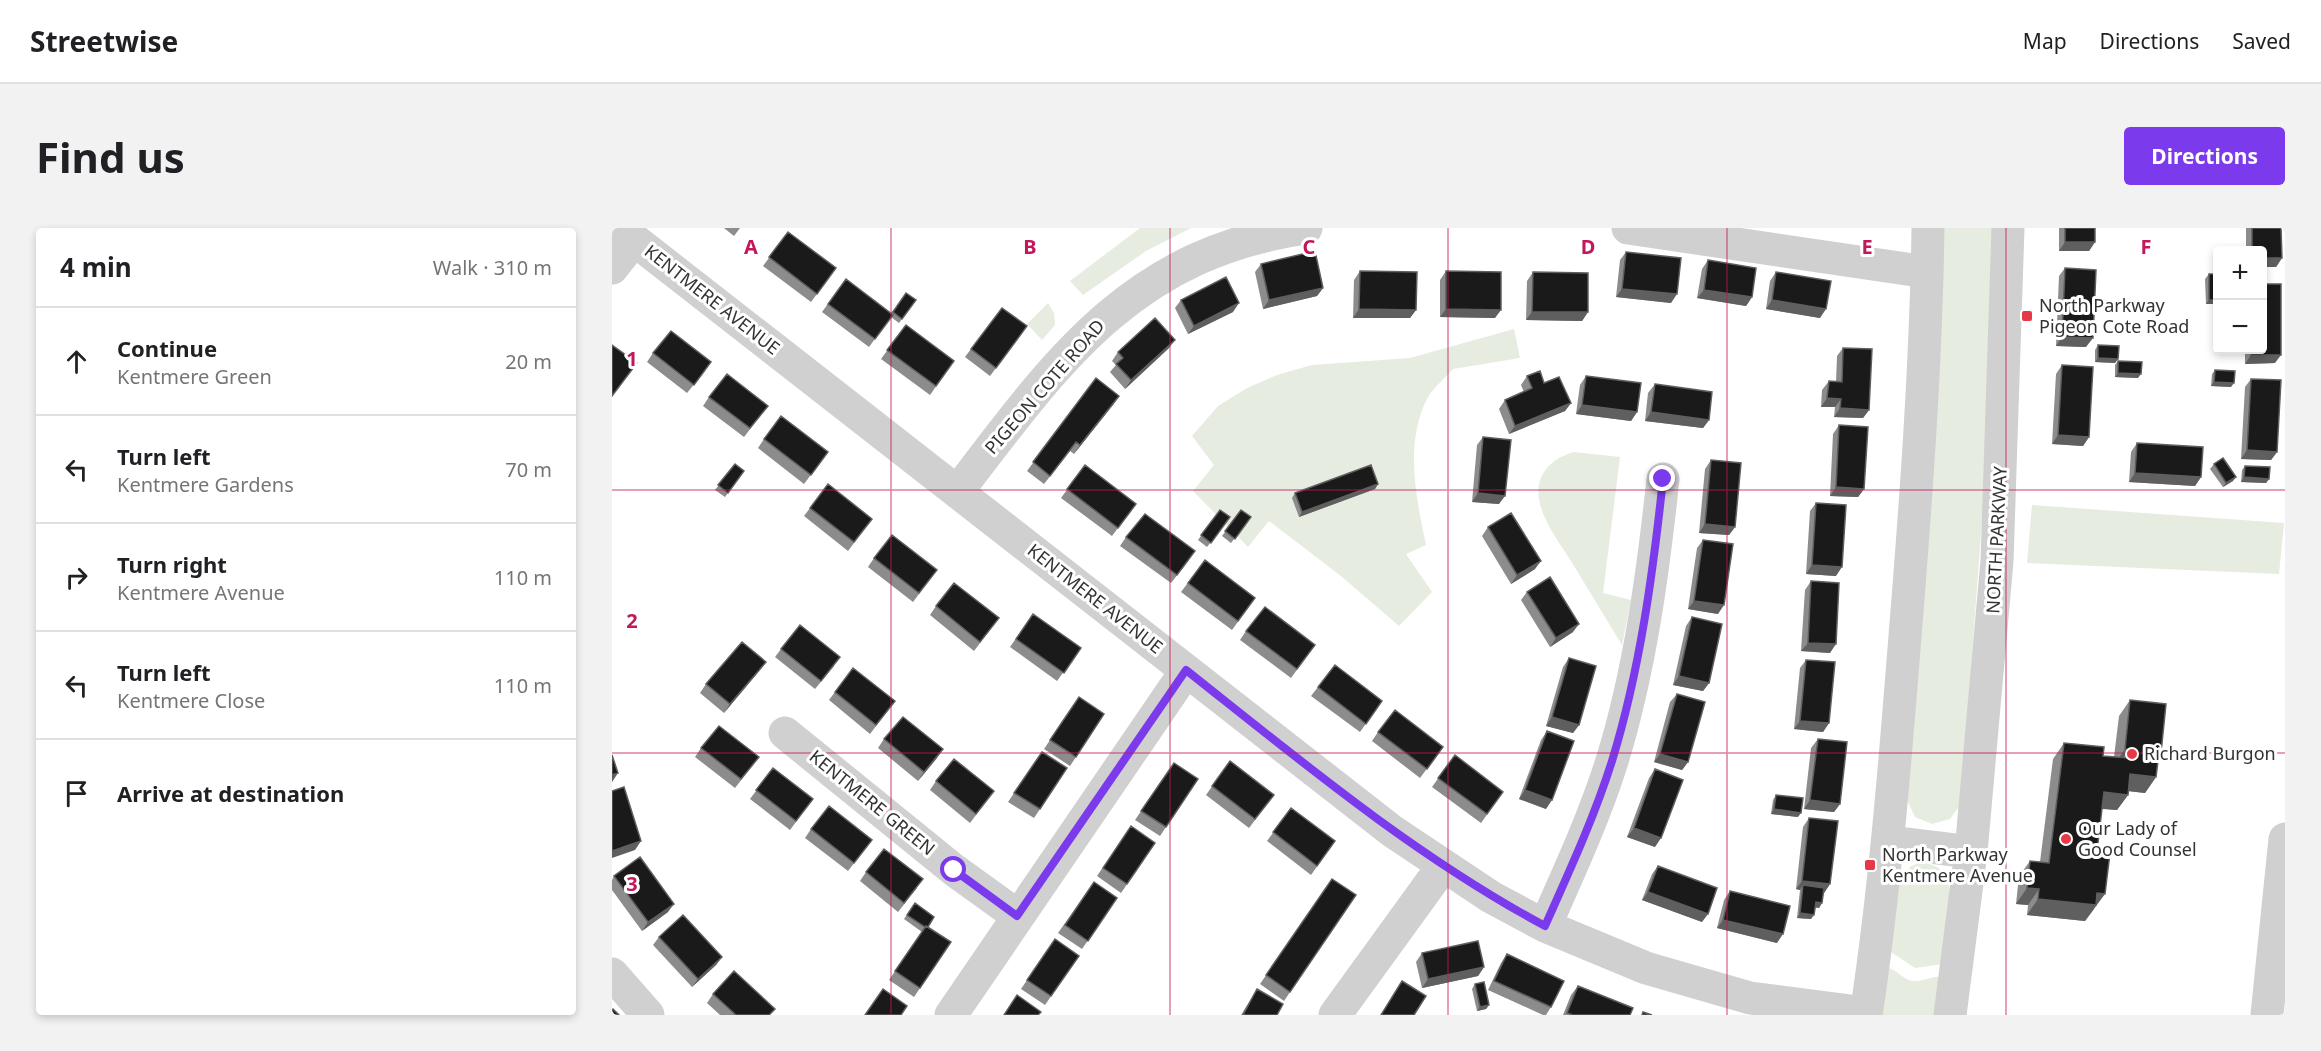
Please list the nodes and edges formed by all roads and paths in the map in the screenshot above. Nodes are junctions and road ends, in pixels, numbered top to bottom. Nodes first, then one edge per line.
1 (1306, 228) edge
2 (1628, 228) edge
3 (1928, 228) edge
4 (2008, 228) edge
5 (627, 234) edge
6 (612, 268) edge
7 (1927, 272) junction
8 (1663, 479) dead end
9 (958, 491) junction
10 (1186, 670) junction
11 (785, 733) dead end
12 (2285, 839) edge
13 (1889, 842) junction
14 (1971, 852) junction
15 (1443, 866) junction
16 (1017, 916) junction
17 (1545, 926) junction
18 (612, 974) edge
19 (1866, 1014) edge
20 (648, 1015) edge
21 (951, 1015) edge
22 (1335, 1015) edge
23 (1950, 1015) edge
24 (2267, 1015) edge

1 - 9 street, PIGEON COTE ROAD
2 - 7 street
3 - 7 street
4 - 14 street, NORTH PARKWAY
5 - 6 street
5 - 9 street, KENTMERE AVENUE
7 - 13 street
8 - 17 street
9 - 10 street, KENTMERE AVENUE
10 - 15 street, KENTMERE AVENUE
10 - 16 street
11 - 16 street, KENTMERE GREEN
12 - 24 street
13 - 14 street
13 - 19 street
14 - 23 street, NORTH PARKWAY
15 - 17 street, KENTMERE AVENUE
15 - 22 street
16 - 21 street
17 - 19 street, KENTMERE AVENUE
18 - 20 street

